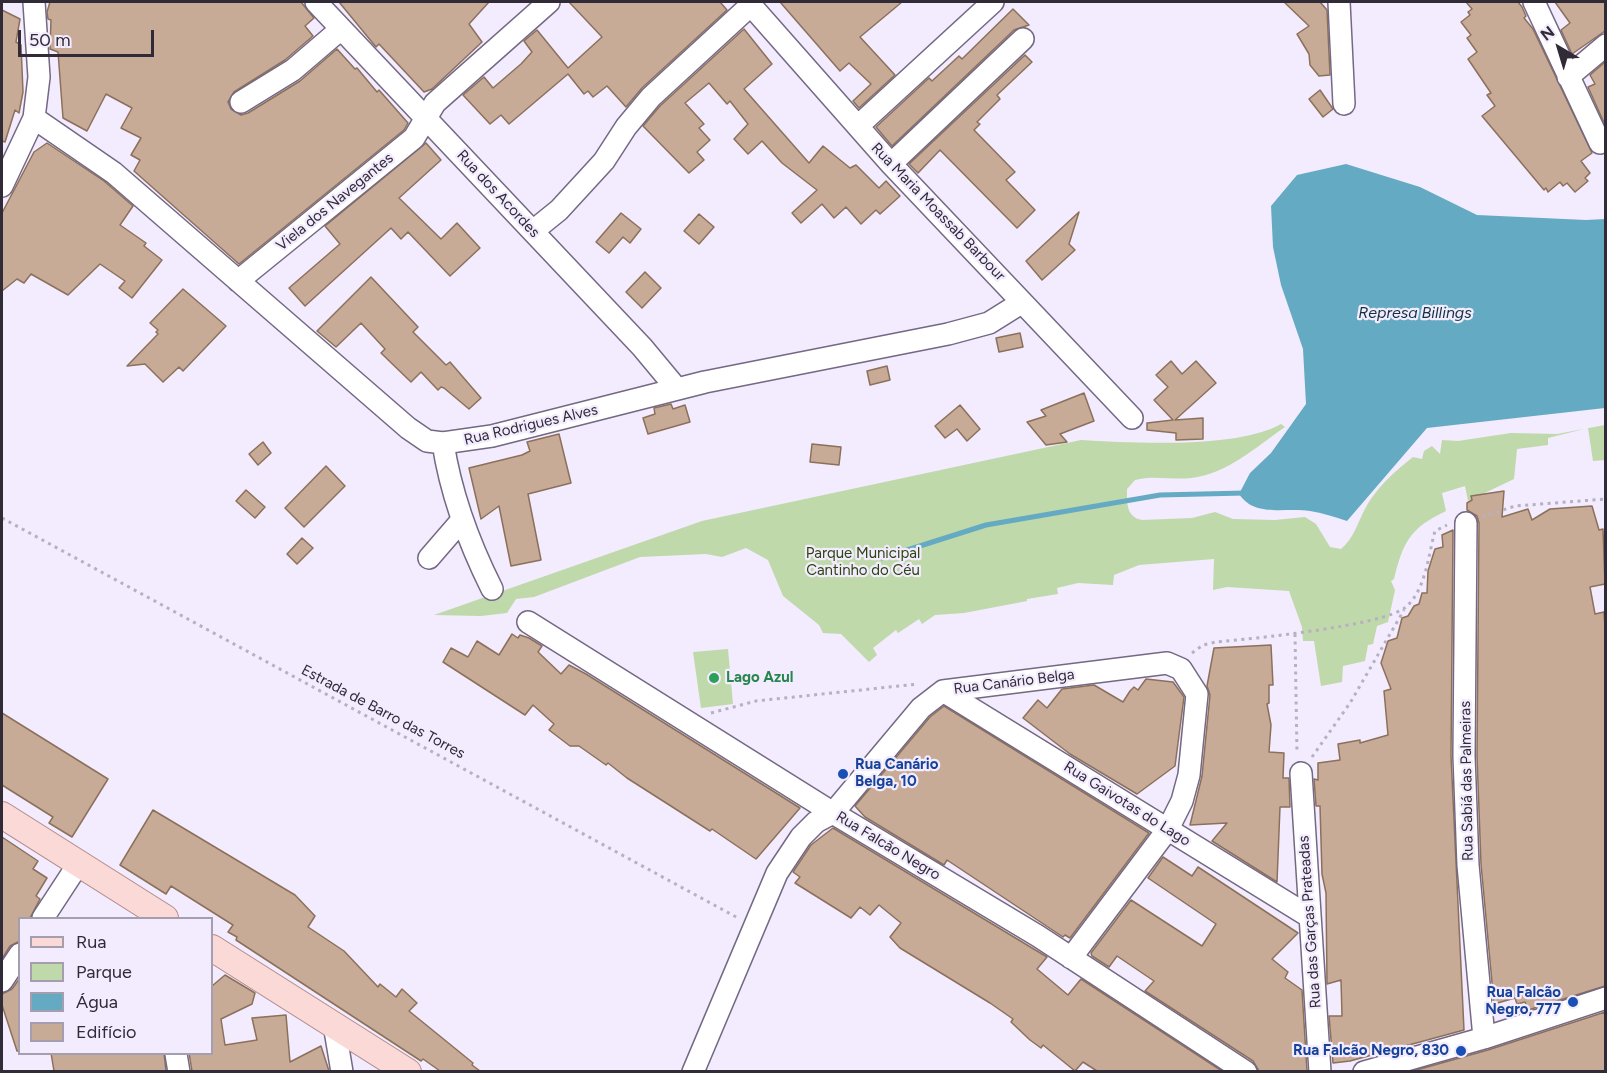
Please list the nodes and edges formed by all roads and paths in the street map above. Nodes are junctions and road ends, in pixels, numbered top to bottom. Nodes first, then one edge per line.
1 (316, 2) edge
2 (549, 2) edge
3 (993, 2) edge
4 (1339, 2) edge
5 (1534, 2) edge
6 (749, 3) edge
7 (30, 4) edge
8 (341, 29) junction
9 (1023, 39) dead end
10 (1605, 45) edge
11 (1568, 77) junction
12 (241, 102) dead end
13 (1344, 104) dead end
14 (425, 116) junction
15 (34, 118) junction
16 (858, 126) junction
17 (1600, 143) dead end
18 (891, 164) junction
19 (2, 186) edge
20 (533, 231) junction
21 (238, 281) junction
22 (1021, 303) junction
23 (677, 389) junction
24 (1132, 418) dead end
25 (443, 443) junction
26 (1605, 499) edge
27 (2, 518) edge
28 (461, 521) junction
29 (1466, 523) junction
30 (429, 558) dead end
31 (492, 589) dead end
32 (1405, 609) junction
33 (528, 622) dead end
34 (1295, 633) junction
35 (1181, 669) junction
36 (943, 691) junction
37 (691, 724) junction
38 (1301, 773) junction
39 (833, 813) junction
40 (2, 815) edge
41 (1168, 829) junction
42 (79, 863) junction
43 (44, 917) edge
44 (162, 917) edge
45 (1310, 917) junction
46 (754, 926) junction
47 (213, 949) edge
48 (18, 957) edge
49 (1071, 957) junction
50 (2, 981) edge
51 (1605, 998) edge
52 (334, 1024) junction
53 (1484, 1038) junction
54 (176, 1055) edge
55 (179, 1071) edge
56 (342, 1071) edge
57 (408, 1071) edge
58 (693, 1071) edge
59 (1246, 1071) edge
60 (1320, 1071) edge
61 (1364, 1071) edge

1 - 8 street, Rua dos Acordes
2 - 14 street, Viela dos Navegantes
3 - 16 street
4 - 13 street
5 - 11 street
6 - 16 street, Rua Maria Moassab Barbour
6 - 20 street
7 - 15 street
8 - 12 street
8 - 14 street, Rua dos Acordes
9 - 18 street
10 - 11 street
11 - 17 street
14 - 20 street, Rua dos Acordes
14 - 21 street, Viela dos Navegantes
15 - 19 street
15 - 21 street, Rua Rodrigues Alves
16 - 18 street, Rua Maria Moassab Barbour
18 - 22 street, Rua Maria Moassab Barbour
20 - 23 street, Rua dos Acordes
21 - 25 street, Rua Rodrigues Alves
22 - 23 street, Rua Rodrigues Alves
22 - 24 street, Rua Maria Moassab Barbour
23 - 25 street, Rua Rodrigues Alves
25 - 28 street
26 - 29 path
27 - 46 path, Estrada de Barro das Torres
28 - 30 street
28 - 31 street
29 - 32 path
29 - 53 street, Rua Sabiá das Palmeiras
32 - 34 path
32 - 38 path
33 - 37 street, Rua Falcão Negro
34 - 35 path
34 - 38 path
35 - 36 street, Rua Canário Belga
35 - 41 street
36 - 37 path
36 - 39 street, Rua Canário Belga
36 - 41 street, Rua Gaivotas do Lago
37 - 39 street, Rua Falcão Negro
38 - 45 street, Rua das Garças Prateadas
39 - 46 street, Rua Canário Belga
39 - 49 street, Rua Falcão Negro
40 - 42 main road
41 - 45 street, Rua Gaivotas do Lago
41 - 49 street
42 - 43 street
42 - 44 main road
45 - 60 street, Rua das Garças Prateadas
46 - 58 street, Rua Canário Belga
47 - 52 main road
48 - 50 street
49 - 59 street, Rua Falcão Negro
51 - 53 street
52 - 56 street
52 - 57 main road
53 - 61 street
54 - 55 street

